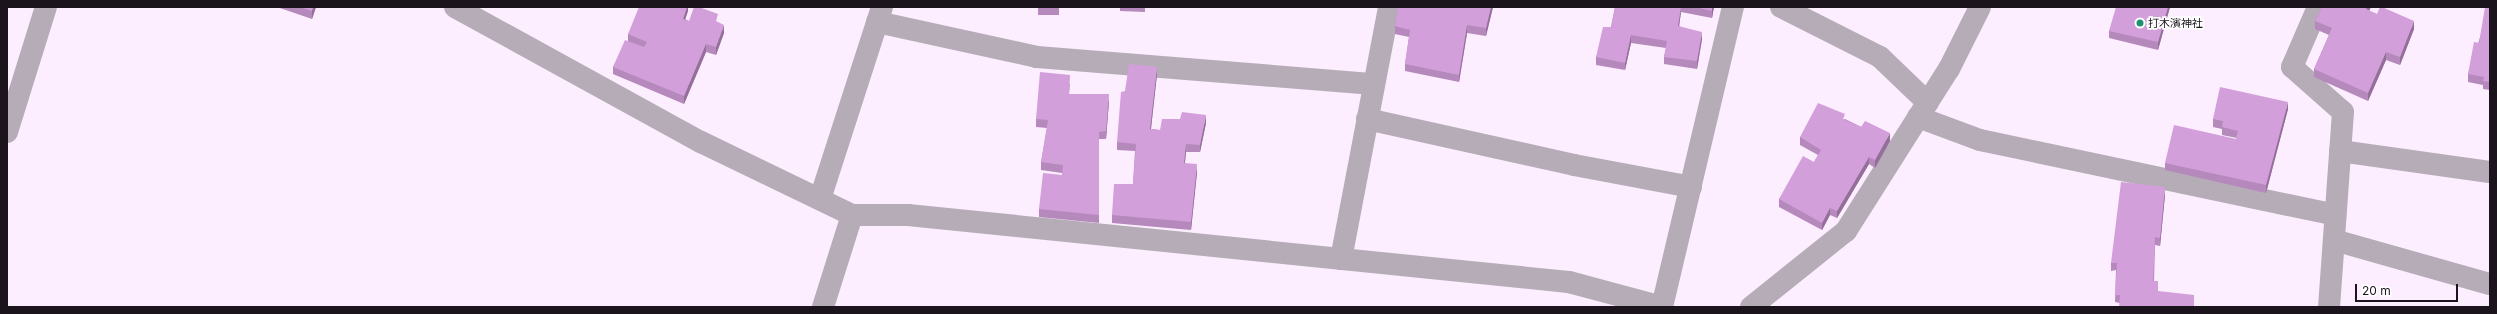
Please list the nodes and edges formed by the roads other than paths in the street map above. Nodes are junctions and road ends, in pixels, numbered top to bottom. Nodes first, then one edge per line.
1 (46, 7) edge
2 (1389, 7) edge
3 (1733, 7) edge
4 (1781, 7) edge
5 (1980, 7) edge
6 (2318, 7) edge
7 (468, 10) edge
8 (880, 15) edge
9 (1374, 84) junction
10 (1923, 110) junction
11 (1368, 119) junction
12 (7, 132) edge
13 (2340, 151) junction
14 (2490, 172) edge
15 (1691, 187) junction
16 (820, 199) junction
17 (852, 214) junction
18 (2335, 215) junction
19 (2334, 240) junction
20 (1341, 259) junction
21 (2490, 284) edge
22 (823, 307) edge
23 (1662, 307) edge
24 (1751, 307) edge
25 (2329, 307) edge

1 - 12 street
2 - 9 street
3 - 15 street
4 - 10 street
5 - 10 street
6 - 13 street
7 - 16 street
8 - 9 street
8 - 16 street
9 - 11 street
10 - 18 street
10 - 24 street
11 - 15 street
11 - 20 street
13 - 14 street
13 - 18 street
15 - 23 street
16 - 17 street
17 - 20 street
17 - 22 street
18 - 19 street
19 - 21 street
19 - 25 street
20 - 23 street

